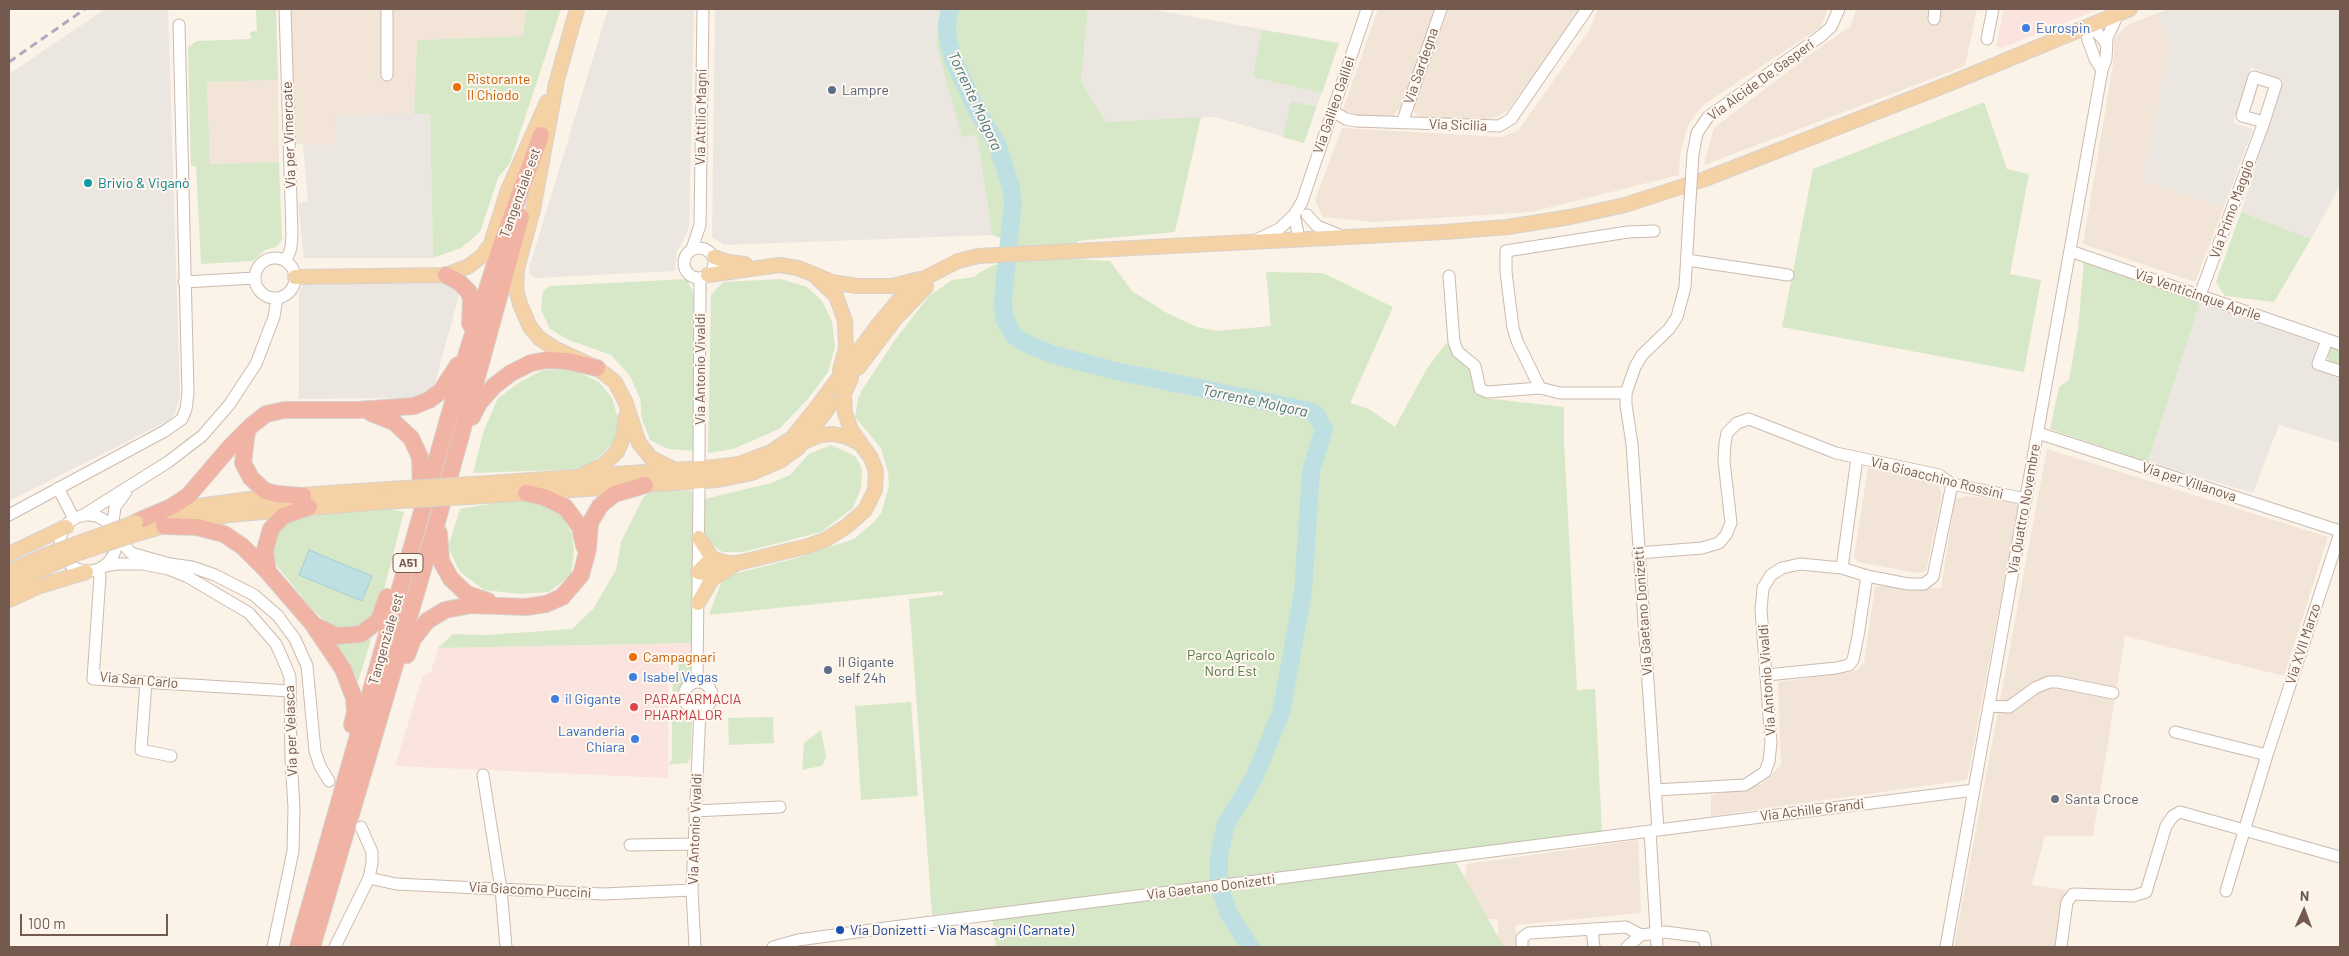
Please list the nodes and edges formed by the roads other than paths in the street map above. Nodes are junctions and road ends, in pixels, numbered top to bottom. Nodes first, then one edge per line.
1 (285, 9) edge
2 (387, 9) edge
3 (577, 9) edge
4 (703, 9) edge
5 (1368, 9) edge
6 (1441, 9) edge
7 (1587, 9) edge
8 (1839, 9) edge
9 (1993, 9) edge
10 (2123, 10) edge
11 (179, 25) dead end
12 (2091, 25) junction
13 (1988, 39) dead end
14 (2088, 40) junction
15 (2056, 41) junction
16 (2106, 43) junction
17 (2102, 70) junction
18 (387, 76) dead end
19 (557, 80) junction
20 (1332, 111) junction
21 (2264, 122) dead end
22 (1402, 123) junction
23 (541, 135) junction
24 (1302, 202) junction
25 (1294, 215) junction
26 (1307, 215) junction
27 (1690, 216) joint
28 (700, 225) junction
29 (1654, 231) dead end
30 (1343, 236) junction
31 (1299, 238) junction
32 (1254, 241) junction
33 (692, 249) junction
34 (2070, 251) junction
35 (711, 254) junction
36 (978, 256) junction
37 (286, 260) junction
38 (1687, 260) junction
39 (764, 266) junction
40 (446, 275) junction
41 (1788, 275) dead end
42 (814, 276) junction
43 (1449, 276) dead end
44 (295, 277) junction
45 (704, 277) junction
46 (927, 277) junction
47 (255, 278) junction
48 (184, 282) junction
49 (2200, 295) junction
50 (278, 298) junction
51 (2327, 340) junction
52 (2340, 344) edge
53 (467, 353) junction
54 (598, 368) junction
55 (2340, 371) edge
56 (851, 378) junction
57 (832, 388) junction
58 (1540, 388) junction
59 (1626, 393) junction
60 (357, 410) junction
61 (627, 410) junction
62 (247, 431) junction
63 (2038, 433) junction
64 (460, 441) junction
65 (794, 445) junction
66 (862, 446) junction
67 (1857, 458) junction
68 (699, 459) dead end
69 (677, 470) junction
70 (572, 478) junction
71 (645, 484) junction
72 (1952, 484) junction
73 (130, 486) junction
74 (58, 488) junction
75 (699, 489) dead end
76 (487, 490) junction
77 (526, 493) junction
78 (2026, 499) junction
79 (306, 502) junction
80 (9, 515) edge
81 (439, 515) junction
82 (419, 519) junction
83 (74, 520) junction
84 (164, 526) junction
85 (138, 527) junction
86 (114, 532) junction
87 (2340, 532) edge
88 (698, 538) junction
89 (412, 548) junction
90 (1638, 553) junction
91 (9, 554) edge
92 (586, 560) junction
93 (47, 561) junction
94 (143, 564) junction
95 (170, 564) junction
96 (719, 568) junction
97 (1842, 568) junction
98 (96, 569) junction
99 (9, 572) edge
100 (268, 572) junction
101 (698, 572) junction
102 (215, 575) junction
103 (1867, 576) junction
104 (9, 585) edge
105 (9, 600) edge
106 (232, 603) junction
107 (698, 603) junction
108 (499, 605) junction
109 (312, 623) junction
110 (1767, 675) junction
111 (146, 682) junction
112 (697, 682) junction
113 (290, 691) junction
114 (2113, 693) dead end
115 (383, 703) junction
116 (1989, 706) junction
117 (700, 710) junction
118 (2175, 732) dead end
119 (2266, 755) junction
120 (171, 756) dead end
121 (346, 774) junction
122 (484, 775) dead end
123 (329, 781) dead end
124 (1656, 790) junction
125 (1974, 790) junction
126 (780, 806) dead end
127 (694, 810) junction
128 (361, 827) dead end
129 (2244, 829) junction
130 (1654, 830) junction
131 (694, 844) junction
132 (630, 845) dead end
133 (2340, 857) edge
134 (368, 878) junction
135 (501, 889) junction
136 (692, 890) junction
137 (2226, 891) dead end
138 (1592, 929) junction
139 (1656, 933) junction
140 (1642, 935) junction
141 (798, 944) edge
142 (273, 947) edge
143 (298, 947) edge
144 (312, 947) edge
145 (335, 947) edge
146 (506, 947) edge
147 (695, 947) edge
148 (773, 947) edge
149 (1522, 947) edge
150 (1594, 947) edge
151 (1627, 947) edge
152 (1657, 947) edge
153 (1706, 947) edge
154 (1946, 947) edge
155 (2061, 947) edge

1 - 37 street, Via per Vimercate
2 - 18 street
3 - 19 main road
4 - 28 street, Via Attilio Magni
5 - 20 street, Via Galileo Galilei
6 - 22 street, Via Sardegna
7 - 22 street, Via Sicilia
8 - 27 street, Via Alcide De Gasperi, bridge
9 - 13 street
10 - 12 main road
10 - 16 street, Via Quattro Novembre
11 - 48 street
12 - 14 street
12 - 15 main road
12 - 16 street
14 - 15 street
14 - 17 street
15 - 30 main road
16 - 17 street, Via Quattro Novembre
17 - 34 street, Via Quattro Novembre
19 - 23 main road
19 - 40 main road
19 - 54 main road
20 - 22 street, Via Sicilia
20 - 24 street, Via Galileo Galilei
21 - 49 street, Via Primo Maggio
23 - 53 highway, Tangenziale est / A51
23 - 64 highway, Tangenziale est / A51
24 - 25 street, Via Galileo Galilei
24 - 26 street
25 - 31 street
25 - 32 street, Via Galileo Galilei
26 - 30 street
26 - 31 street
27 - 38 street, Via Gaetano Donizetti
28 - 33 street, Via Attilio Magni
28 - 35 street, Via Attilio Magni
29 - 58 street
30 - 31 main road
31 - 32 main road
32 - 36 main road
33 - 35 street
33 - 45 street
34 - 49 street, Via Venticinque Aprile
34 - 63 street, Via Quattro Novembre
35 - 39 main road
35 - 45 street
36 - 46 main road
36 - 56 main road
37 - 44 street
37 - 47 street
38 - 41 street
38 - 59 street, Via Gaetano Donizetti
39 - 42 main road
39 - 45 main road
40 - 44 main road
40 - 53 highway
42 - 46 main road
42 - 57 main road
43 - 58 street
44 - 50 street
45 - 68 street, Via Antonio Vivaldi
46 - 57 main road
47 - 48 street
47 - 50 street
48 - 74 street
49 - 51 street, Via Venticinque Aprile
50 - 73 street
51 - 52 street, Via Venticinque Aprile
51 - 55 street
53 - 60 highway
53 - 82 highway, Tangenziale est / A51
54 - 61 main road
54 - 64 highway
56 - 65 main road
56 - 66 main road
57 - 65 main road
58 - 59 street
59 - 90 street, Via Gaetano Donizetti
60 - 62 highway
60 - 82 highway
61 - 69 main road
61 - 70 main road
62 - 79 highway
62 - 85 highway
63 - 78 street, Via Quattro Novembre
63 - 87 street, Via per Villanova
64 - 81 highway, Tangenziale est / A51
65 - 66 main road
65 - 69 main road
65 - 71 main road
66 - 96 main road
67 - 72 street, Via Gioacchino Rossini
67 - 90 street, Via Gioacchino Rossini
67 - 97 street
69 - 70 main road
70 - 76 main road
71 - 77 main road
71 - 92 highway
72 - 78 street, Via Gioacchino Rossini
72 - 103 street, Via Antonio Vivaldi
73 - 83 street
73 - 86 street
74 - 80 street
74 - 83 street
75 - 88 street
76 - 77 main road
76 - 79 main road, bridge
77 - 92 highway
78 - 116 street, Via Quattro Novembre
79 - 84 main road
79 - 85 main road
79 - 100 highway
81 - 108 highway
81 - 115 highway, Tangenziale est / A51
82 - 89 highway, Tangenziale est / A51
83 - 86 street
83 - 91 main road
83 - 98 street
84 - 85 main road
84 - 100 highway
85 - 93 main road, bridge
86 - 95 street
86 - 98 street
87 - 119 street, Via XVII Marzo
88 - 96 main road
88 - 101 street
89 - 109 highway
89 - 121 highway, Tangenziale est / A51
90 - 124 street, Via Gaetano Donizetti
92 - 108 highway
93 - 99 main road
93 - 104 main road
94 - 95 street, Via per Velasca
94 - 98 street, Via per Velasca
94 - 106 street, Via per Velasca
95 - 102 street
96 - 101 main road
96 - 107 main road
97 - 103 street, Via Antonio Vivaldi
97 - 110 street, Via Antonio Vivaldi
98 - 105 main road
98 - 111 street, Via San Carlo
100 - 109 highway
101 - 107 street
102 - 106 street
102 - 123 street
103 - 110 street
106 - 113 street, Via per Velasca
107 - 112 street
108 - 115 highway
109 - 121 highway
110 - 124 street, Via Antonio Vivaldi
111 - 113 street, Via San Carlo
111 - 120 street
112 - 117 street, Via Antonio Vivaldi
112 - 117 street
113 - 142 street, Via per Velasca
114 - 116 street
115 - 144 highway, Tangenziale est / A51
116 - 125 street, Via Quattro Novembre
117 - 127 street, Via Antonio Vivaldi
118 - 119 street
119 - 129 street, Via XVII Marzo
121 - 143 highway, Tangenziale est / A51
122 - 135 street
124 - 130 street, Via Gaetano Donizetti
125 - 130 street, Via Achille Grandi
125 - 154 street, Via Quattro Novembre
126 - 127 street
127 - 131 street, Via Antonio Vivaldi
128 - 134 street
129 - 133 street
129 - 137 street, Via XVII Marzo
129 - 155 street
130 - 139 street
130 - 141 street, Via Gaetano Donizetti
131 - 132 street
131 - 136 street, Via Antonio Vivaldi
134 - 135 street, Via Giacomo Puccini
134 - 145 street
135 - 136 street, Via Giacomo Puccini
135 - 146 street
136 - 147 street, Via Antonio Vivaldi
138 - 140 street
138 - 149 street
138 - 150 street
139 - 140 street
139 - 152 street
139 - 153 street
140 - 151 street
141 - 148 street, Via Gaetano Donizetti

